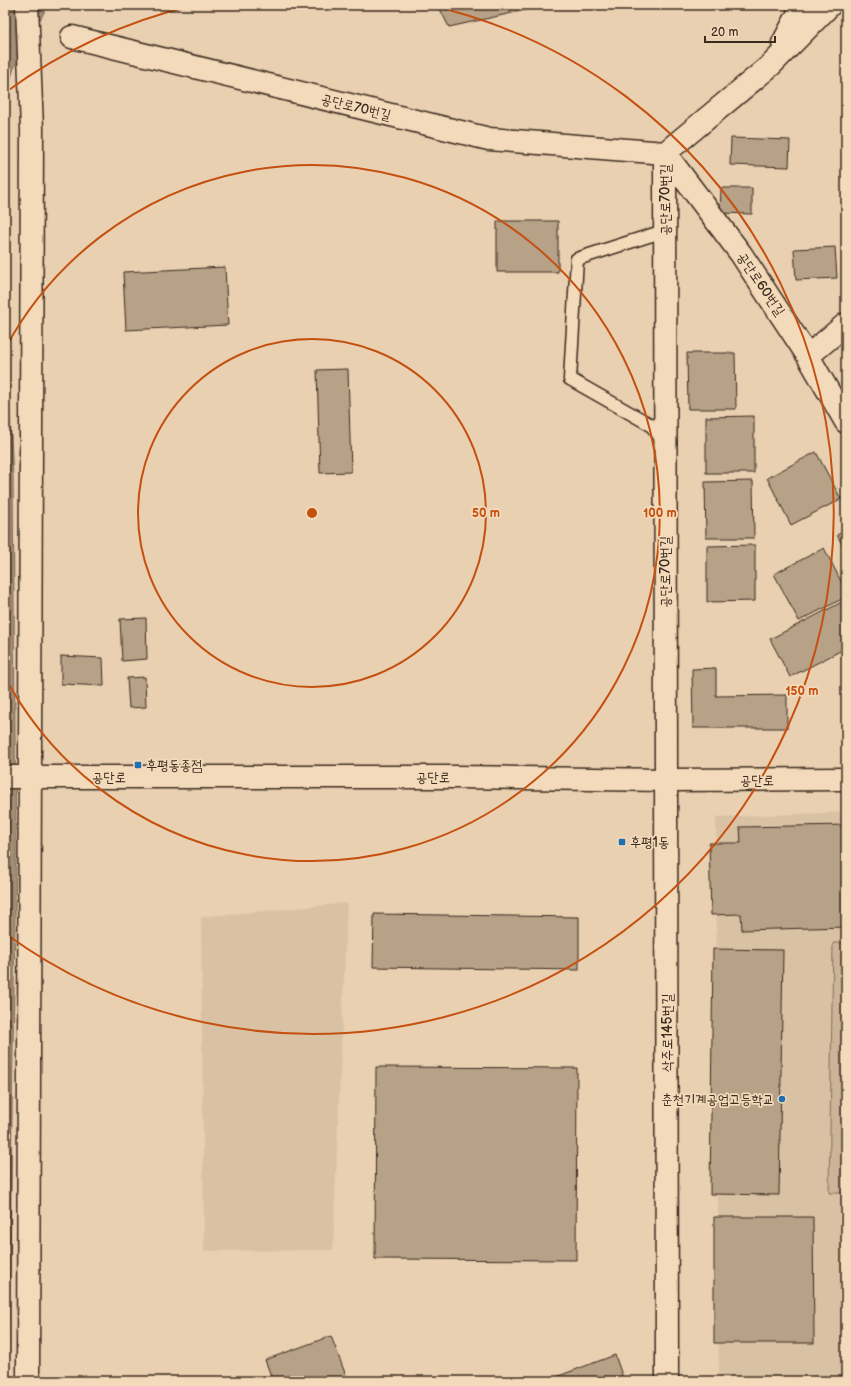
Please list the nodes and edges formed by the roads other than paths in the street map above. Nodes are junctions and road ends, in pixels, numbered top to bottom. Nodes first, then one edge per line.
1 (27, 5) edge
2 (803, 5) edge
3 (830, 5) edge
4 (72, 37) dead end
5 (771, 65) junction
6 (665, 153) junction
7 (664, 232) junction
8 (846, 324) edge
9 (808, 356) junction
10 (846, 422) edge
11 (665, 443) junction
12 (18, 777) edge
13 (846, 779) edge
14 (666, 780) junction
15 (28, 1381) edge
16 (667, 1381) edge

1 - 12 street
2 - 5 street
3 - 5 street
4 - 6 street, 공단로70번길
5 - 6 street
6 - 7 street, 공단로70번길
6 - 9 street, 공단로60번길
7 - 11 street, 공단로70번길
7 - 11 lane
8 - 9 street
9 - 10 street, 공단로60번길
11 - 14 street, 공단로70번길
12 - 14 street, 공단로
12 - 15 street
13 - 14 street, 공단로
14 - 16 street, 삭주로145번길

